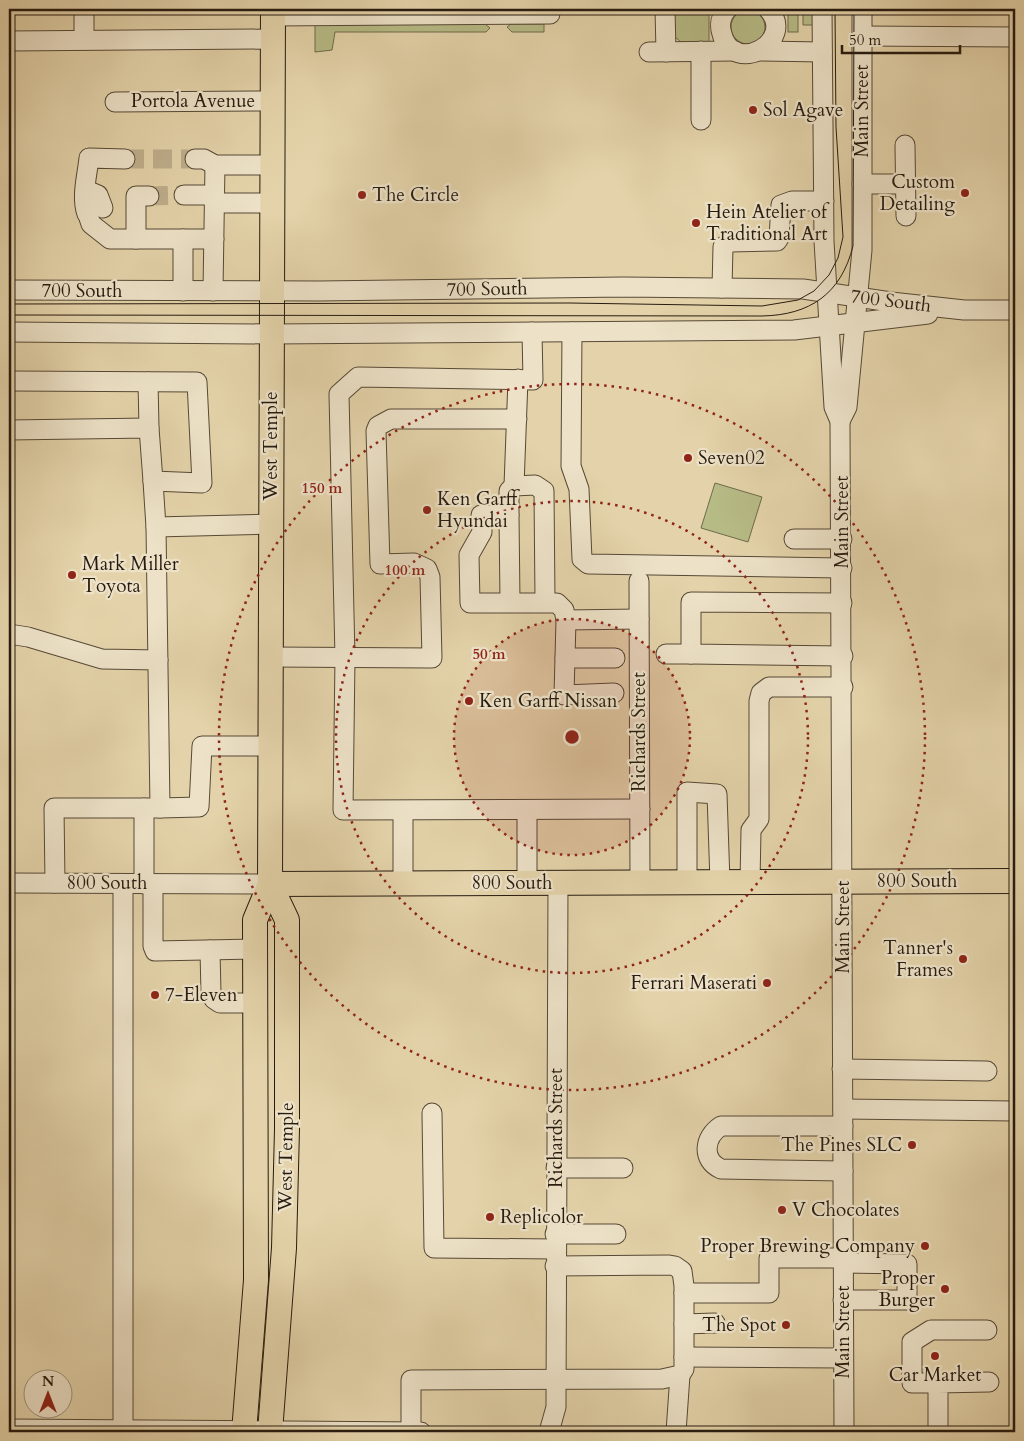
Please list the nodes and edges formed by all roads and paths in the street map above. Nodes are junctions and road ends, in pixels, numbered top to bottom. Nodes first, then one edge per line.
1 (84, 9) edge
2 (550, 9) edge
3 (665, 9) edge
4 (727, 9) edge
5 (768, 9) edge
6 (822, 9) edge
7 (862, 9) edge
8 (273, 12) edge
9 (341, 12) edge
10 (862, 36) junction
11 (1015, 37) edge
12 (272, 39) junction
13 (84, 40) junction
14 (9, 41) edge
15 (701, 51) junction
16 (735, 51) junction
17 (760, 51) junction
18 (822, 52) junction
19 (272, 101) junction
20 (115, 102) dead end
21 (701, 120) dead end
22 (905, 145) dead end
23 (125, 158) tunnel mouth
24 (195, 158) tunnel mouth
25 (215, 165) junction
26 (272, 165) junction
27 (862, 184) junction
28 (906, 184) junction
29 (149, 196) tunnel mouth
30 (184, 196) tunnel mouth
31 (214, 199) junction
32 (824, 201) junction
33 (272, 202) junction
34 (906, 216) dead end
35 (136, 239) junction
36 (183, 239) junction
37 (214, 239) junction
38 (722, 288) junction
39 (9, 290) edge
40 (182, 291) junction
41 (213, 291) junction
42 (272, 291) junction
43 (828, 293) junction
44 (857, 298) junction
45 (964, 310) junction
46 (1015, 310) edge
47 (855, 323) junction
48 (829, 326) junction
49 (9, 332) edge
50 (532, 332) junction
51 (572, 332) junction
52 (272, 334) junction
53 (518, 379) junction
54 (9, 381) edge
55 (148, 382) junction
56 (517, 419) junction
57 (840, 422) junction
58 (149, 428) junction
59 (9, 430) edge
60 (153, 481) junction
61 (514, 486) junction
62 (509, 515) junction
63 (271, 524) junction
64 (156, 528) junction
65 (794, 539) dead end
66 (842, 539) junction
67 (842, 568) junction
68 (639, 581) dead end
69 (510, 602) junction
70 (545, 602) junction
71 (842, 603) junction
72 (639, 619) junction
73 (566, 620) junction
74 (9, 634) edge
75 (666, 654) dead end
76 (691, 654) junction
77 (843, 656) junction
78 (270, 657) junction
79 (346, 658) junction
80 (564, 658) junction
81 (615, 658) dead end
82 (158, 660) junction
83 (843, 687) junction
84 (614, 693) dead end
85 (270, 746) junction
86 (152, 808) junction
87 (403, 810) junction
88 (640, 810) junction
89 (526, 811) junction
90 (843, 881) junction
91 (1015, 881) edge
92 (9, 882) edge
93 (687, 882) junction
94 (720, 882) junction
95 (750, 882) junction
96 (55, 883) junction
97 (527, 883) junction
98 (558, 883) junction
99 (640, 883) junction
100 (123, 884) junction
101 (148, 884) junction
102 (270, 884) junction
103 (403, 884) junction
104 (255, 949) junction
105 (210, 950) junction
106 (256, 1003) junction
107 (842, 1069) junction
108 (987, 1071) dead end
109 (1015, 1111) edge
110 (432, 1113) dead end
111 (843, 1117) junction
112 (556, 1168) junction
113 (623, 1168) dead end
114 (843, 1171) junction
115 (616, 1234) dead end
116 (555, 1250) junction
117 (843, 1261) junction
118 (684, 1293) junction
119 (843, 1300) junction
120 (715, 1323) dead end
121 (684, 1324) junction
122 (986, 1330) dead end
123 (844, 1358) junction
124 (682, 1366) junction
125 (555, 1380) junction
126 (989, 1382) dead end
127 (938, 1383) junction
128 (9, 1429) edge
129 (123, 1430) junction
130 (244, 1432) edge
131 (271, 1432) edge
132 (411, 1432) edge
133 (421, 1432) edge
134 (549, 1432) edge
135 (676, 1432) edge
136 (844, 1432) edge
137 (938, 1432) edge

1 - 13 street
2 - 9 street
3 - 15 street
4 - 16 street
5 - 17 street
6 - 18 street, Main Street
7 - 10 street, Main Street
8 - 9 street
8 - 12 main road, West Temple
10 - 11 street
10 - 27 street, Main Street
12 - 13 street
12 - 19 main road, West Temple
13 - 14 street
15 - 16 street
15 - 21 street
16 - 17 street
17 - 18 street
18 - 32 street, Main Street
19 - 20 street, Portola Avenue
19 - 26 main road, West Temple
22 - 28 street
23 - 35 street
24 - 25 street
25 - 26 street
25 - 31 street
26 - 33 main road, West Temple
27 - 28 street
27 - 44 street, Main Street
28 - 34 street
29 - 35 street
30 - 31 street
31 - 33 street
31 - 37 street
32 - 38 street
32 - 43 street, Main Street
33 - 42 main road, West Temple
35 - 36 street
36 - 37 street
36 - 40 street
37 - 41 street
38 - 42 street, 700 South
38 - 43 street, 700 South
39 - 40 street, 700 South
40 - 41 street, 700 South
41 - 42 street, 700 South
42 - 52 main road, West Temple
43 - 44 street, 700 South
43 - 48 street, Main Street
44 - 45 street, 700 South
44 - 47 street, Main Street
45 - 46 street, 700 South
45 - 47 street, 700 South
47 - 48 street, 700 South
47 - 57 street, Main Street
48 - 51 street, 700 South
48 - 57 street, Main Street
49 - 52 street, 700 South
50 - 51 street, 700 South
50 - 52 street, 700 South
50 - 53 street
51 - 67 street
52 - 63 main road, West Temple
53 - 56 street
53 - 79 street
54 - 55 street
55 - 58 street
55 - 60 street
56 - 61 street
56 - 79 street
57 - 66 street, Main Street
58 - 59 street
58 - 60 street
60 - 64 street
61 - 62 street
61 - 70 street
62 - 69 street
62 - 69 street
63 - 64 street
63 - 78 main road, West Temple
64 - 82 street
65 - 66 street
66 - 67 street, Main Street
67 - 71 street, Main Street
68 - 72 street, Richards Street
69 - 70 street
70 - 73 street
71 - 76 street
71 - 77 street, Main Street
72 - 73 street
72 - 88 street, Richards Street
73 - 80 street
74 - 82 street
75 - 76 street
76 - 77 street
77 - 83 street, Main Street
78 - 79 street
78 - 85 main road, West Temple
79 - 87 street
80 - 81 street
80 - 84 street
82 - 86 street
83 - 90 street, Main Street
83 - 95 street
85 - 86 street
85 - 102 main road, West Temple
86 - 96 street
86 - 101 street
87 - 89 street
87 - 103 street
88 - 89 street
88 - 99 street, Richards Street
89 - 97 street
90 - 91 main road, 800 South
90 - 95 main road, 800 South
90 - 107 street, Main Street
92 - 96 street, 800 South
93 - 94 main road, 800 South
93 - 94 street
93 - 99 main road, 800 South
94 - 95 main road, 800 South
96 - 100 street, 800 South
97 - 98 main road, 800 South
97 - 103 main road, 800 South
98 - 99 main road, 800 South
98 - 112 street, Richards Street
100 - 101 street, 800 South
100 - 129 street
101 - 102 street, 800 South
101 - 105 street
102 - 103 main road, 800 South
102 - 104 main road, West Temple
102 - 131 main road, West Temple
104 - 105 street
104 - 106 main road, West Temple
105 - 106 street
106 - 130 main road, West Temple
107 - 108 street
107 - 111 street, Main Street
109 - 111 street
110 - 116 street
111 - 114 street, Main Street
111 - 114 street
112 - 113 street
112 - 116 street, Richards Street
114 - 117 street, Main Street
115 - 116 street
116 - 118 street
116 - 125 street, Richards Street
117 - 118 street
117 - 119 street, Main Street
117 - 119 street
118 - 121 street
119 - 123 street, Main Street
120 - 121 street
121 - 124 street
122 - 127 street
123 - 124 street
123 - 136 street, Main Street
124 - 125 street
124 - 135 street
125 - 132 street
125 - 134 street, Richards Street
126 - 127 street
127 - 137 street
128 - 129 street
129 - 130 street
130 - 131 street
131 - 132 street
132 - 133 street

